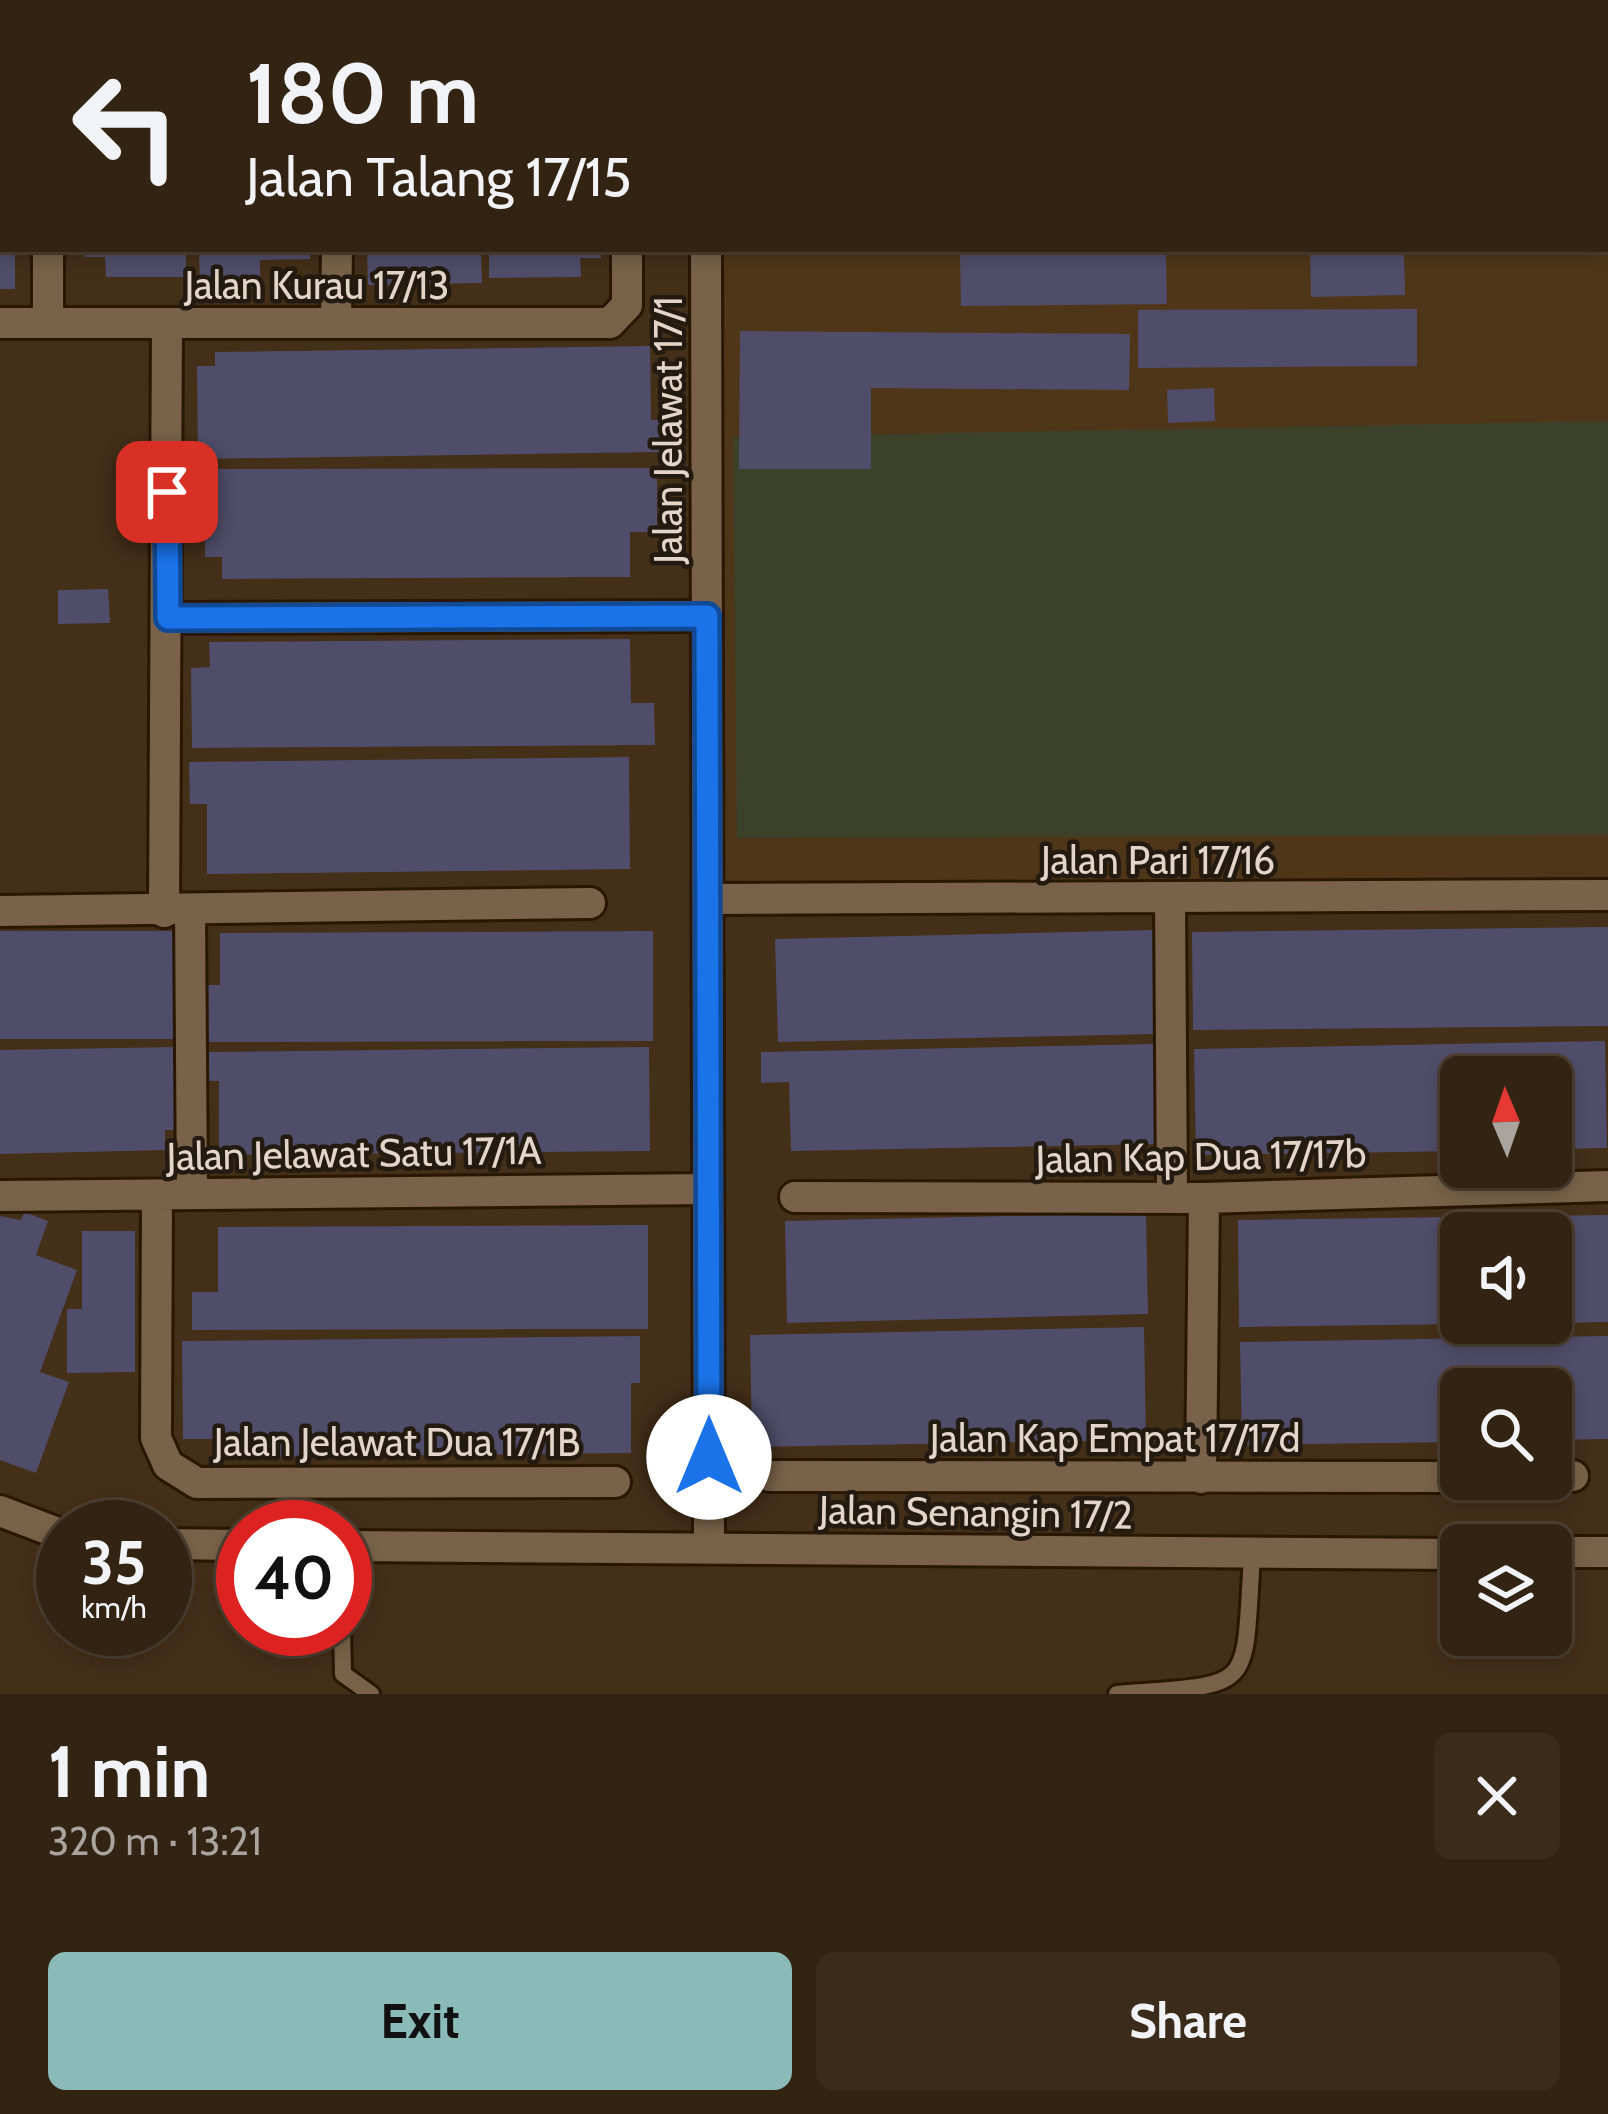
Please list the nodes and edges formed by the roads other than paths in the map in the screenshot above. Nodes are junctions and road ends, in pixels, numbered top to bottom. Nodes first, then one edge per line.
1 (48, 252) edge
2 (338, 252) edge
3 (627, 252) edge
4 (706, 252) edge
5 (0, 323) edge
6 (48, 323) junction
7 (336, 323) junction
8 (166, 324) junction
9 (707, 616) junction
10 (168, 618) junction
11 (1608, 896) edge
12 (708, 899) junction
13 (1170, 900) junction
14 (590, 902) dead end
15 (0, 911) edge
16 (177, 912) junction
17 (1608, 1186) edge
18 (708, 1189) junction
19 (192, 1193) junction
20 (157, 1195) junction
21 (0, 1196) edge
22 (795, 1197) dead end
23 (1172, 1198) junction
24 (1204, 1198) junction
25 (769, 1476) dead end
26 (1440, 1477) edge
27 (1202, 1478) junction
28 (615, 1482) dead end
29 (0, 1511) edge
30 (36, 1525) edge
31 (372, 1546) edge
32 (709, 1546) junction
33 (1572, 1552) edge
34 (1608, 1552) edge
35 (1440, 1553) edge
36 (1252, 1556) junction
37 (343, 1656) edge
38 (371, 1694) edge
39 (1117, 1694) edge

1 - 6 street
2 - 7 street
3 - 7 street, Jalan Kurau 17/13
4 - 9 street, Jalan Jelawat 17/1
5 - 6 street, Jalan Kurau 17/13
6 - 8 street, Jalan Kurau 17/13
7 - 8 street, Jalan Kurau 17/13
8 - 10 street
9 - 10 street
9 - 12 street, Jalan Jelawat 17/1
10 - 16 street
11 - 13 street, Jalan Pari 17/16
12 - 13 street, Jalan Pari 17/16
12 - 18 street, Jalan Jelawat 17/1
13 - 23 street
14 - 16 street
15 - 16 street
16 - 19 street
17 - 24 street, Jalan Kap Dua 17/17b
18 - 19 street, Jalan Jelawat Satu 17/1A
18 - 32 street, Jalan Jelawat 17/1
19 - 20 street, Jalan Jelawat Satu 17/1A
20 - 21 street, Jalan Jelawat Satu 17/1A
20 - 28 street, Jalan Jelawat Dua 17/1B
22 - 23 street, Jalan Kap Dua 17/17b
23 - 24 street, Jalan Kap Dua 17/17b
24 - 27 street
25 - 27 street, Jalan Kap Empat 17/17d
26 - 27 street, Jalan Kap Empat 17/17d
29 - 30 street
31 - 32 street, Jalan Senangin 17/2
32 - 36 street, Jalan Senangin 17/2
33 - 34 street
35 - 36 street, Jalan Senangin 17/2
36 - 39 lane
37 - 38 lane

